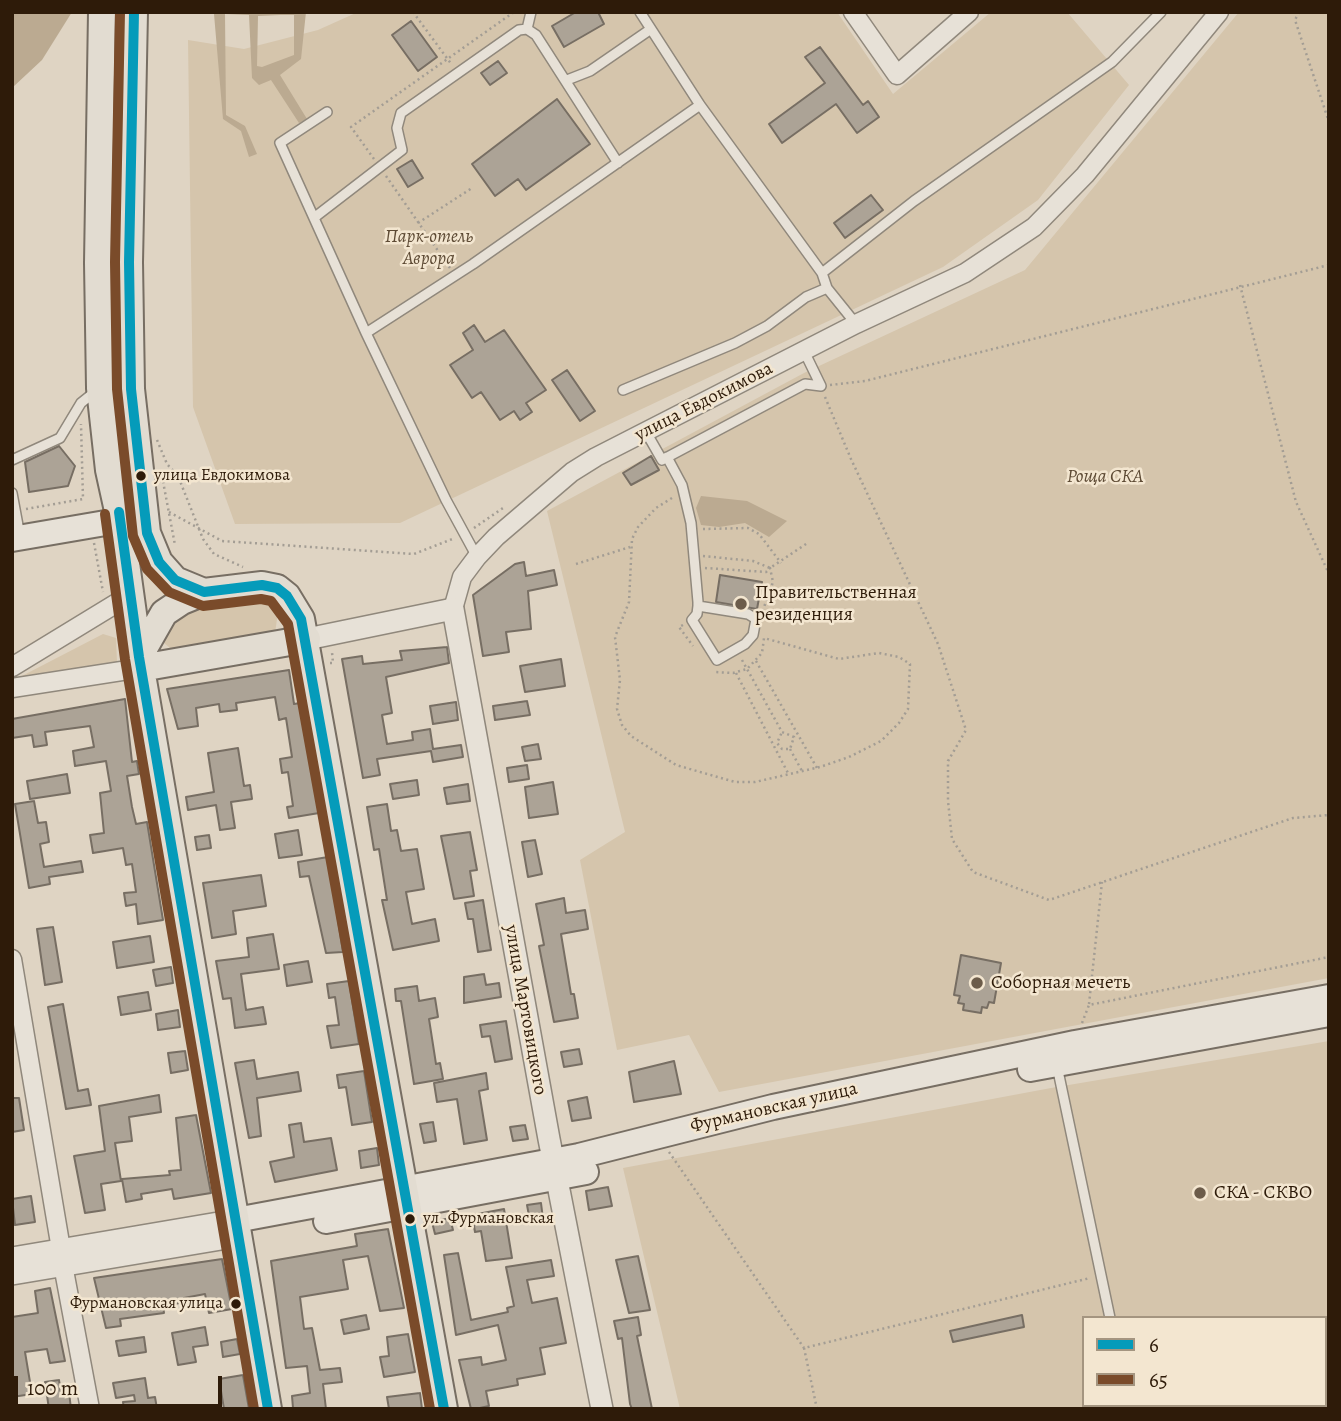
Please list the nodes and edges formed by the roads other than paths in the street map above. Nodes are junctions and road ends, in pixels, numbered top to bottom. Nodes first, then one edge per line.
1 (102, 12) edge
2 (134, 12) edge
3 (531, 12) edge
4 (640, 12) edge
5 (853, 12) edge
6 (969, 12) edge
7 (1161, 12) edge
8 (1219, 12) edge
9 (527, 29) junction
10 (651, 29) junction
11 (567, 80) junction
12 (700, 105) junction
13 (327, 112) dead end
14 (618, 163) junction
15 (315, 217) junction
16 (822, 273) junction
17 (827, 288) junction
18 (856, 324) junction
19 (366, 333) junction
20 (804, 351) junction
21 (100, 388) junction
22 (622, 390) dead end
23 (646, 432) junction
24 (667, 457) junction
25 (12, 460) edge
26 (12, 493) edge
27 (145, 519) junction
28 (16, 538) edge
29 (477, 557) junction
30 (204, 592) junction
31 (130, 595) junction
32 (698, 606) junction
33 (453, 610) junction
34 (307, 639) junction
35 (140, 662) junction
36 (12, 667) edge
37 (12, 688) edge
38 (12, 959) edge
39 (1329, 996) edge
40 (1329, 1014) edge
41 (1057, 1064) junction
42 (555, 1169) junction
43 (407, 1197) junction
44 (237, 1228) junction
45 (62, 1257) junction
46 (12, 1258) edge
47 (12, 1274) edge
48 (1110, 1316) edge
49 (90, 1409) edge
50 (268, 1409) edge
51 (444, 1409) edge
52 (602, 1409) edge

1 - 21 main road
2 - 27 main road
3 - 9 lane
4 - 10 lane
5 - 6 street
7 - 16 lane
8 - 18 street, улица Евдокимова
9 - 11 lane
9 - 15 lane
10 - 11 lane
10 - 12 lane
11 - 14 lane
12 - 14 lane
12 - 16 lane
13 - 15 lane
14 - 19 lane
15 - 19 lane
16 - 17 lane
17 - 18 lane
17 - 22 lane
18 - 20 street, улица Евдокимова
19 - 29 lane
20 - 23 street, улица Евдокимова
20 - 24 lane
21 - 25 lane
21 - 27 main road
23 - 24 lane
23 - 29 street, улица Евдокимова
24 - 32 lane
26 - 28 lane
27 - 28 main road
27 - 30 main road
27 - 31 main road
29 - 33 street, улица Евдокимова
30 - 34 main road
30 - 35 main road
31 - 35 main road
31 - 36 street
32 - 32 lane
33 - 34 street
33 - 42 street, улица Мартовицкого
34 - 35 main road
34 - 43 main road
35 - 37 street
35 - 44 main road
38 - 45 street
39 - 42 main road, Фурмановская улица
40 - 41 main road, Фурмановская улица
41 - 42 main road, Фурмановская улица
41 - 48 lane
42 - 43 main road, Фурмановская улица
42 - 52 street, улица Мартовицкого
43 - 44 main road, Фурмановская улица
43 - 51 main road
44 - 45 street, Фурмановская улица
44 - 50 main road
45 - 46 street, Фурмановская улица
45 - 47 street, Фурмановская улица
45 - 49 street

